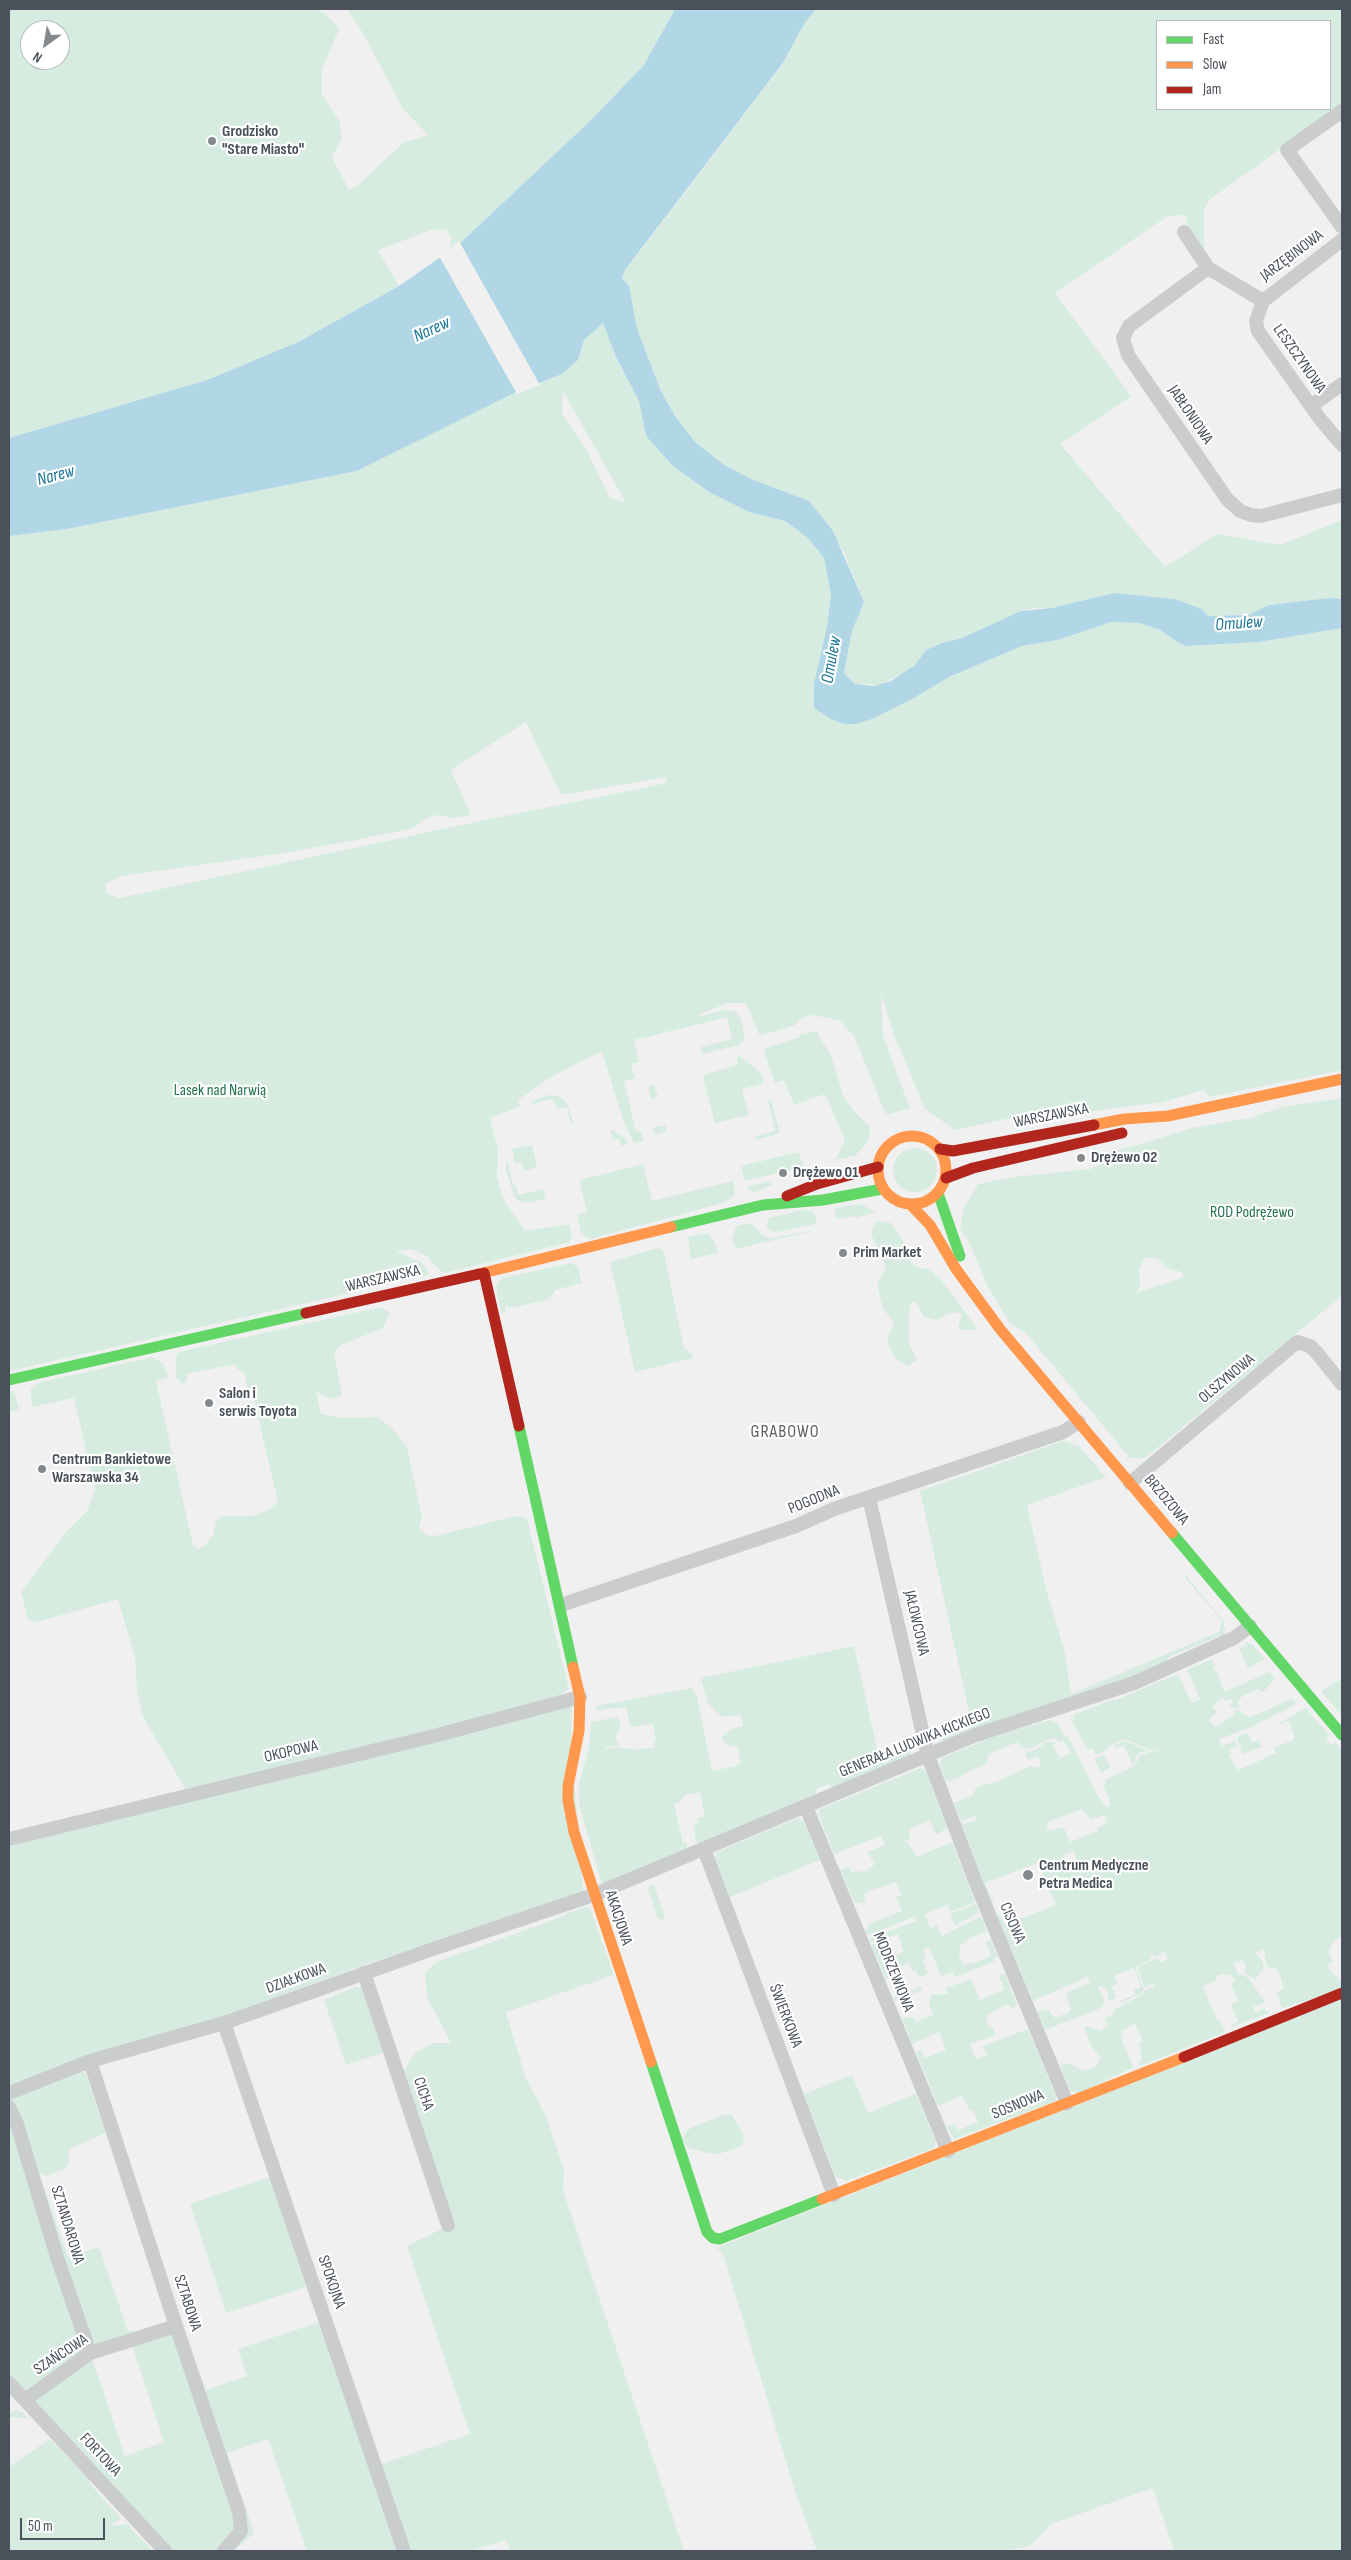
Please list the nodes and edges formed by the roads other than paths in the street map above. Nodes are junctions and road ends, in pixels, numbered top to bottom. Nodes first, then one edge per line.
1 (1342, 111) edge
2 (1342, 227) edge
3 (1184, 232) dead end
4 (1342, 240) edge
5 (1208, 268) junction
6 (1263, 301) junction
7 (1342, 384) edge
8 (1311, 406) junction
9 (1342, 445) edge
10 (1342, 495) edge
11 (1342, 1079) edge
12 (1168, 1116) junction
13 (940, 1149) junction
14 (878, 1167) junction
15 (946, 1178) junction
16 (882, 1189) junction
17 (938, 1193) junction
18 (910, 1204) junction
19 (763, 1205) junction
20 (484, 1273) junction
21 (968, 1284) junction
22 (9, 1380) edge
23 (1342, 1384) edge
24 (1078, 1422) junction
25 (1130, 1483) junction
26 (869, 1498) junction
27 (561, 1605) junction
28 (1250, 1626) junction
29 (580, 1697) junction
30 (1342, 1735) edge
31 (928, 1756) junction
32 (806, 1807) junction
33 (9, 1839) edge
34 (704, 1849) junction
35 (593, 1895) junction
36 (364, 1973) junction
37 (1342, 1993) edge
38 (224, 2024) junction
39 (90, 2061) junction
40 (9, 2093) edge
41 (1067, 2103) junction
42 (9, 2107) edge
43 (948, 2151) junction
44 (834, 2195) junction
45 (448, 2225) dead end
46 (707, 2232) joint
47 (176, 2326) junction
48 (90, 2353) junction
49 (9, 2383) edge
50 (25, 2400) junction
51 (165, 2551) edge
52 (224, 2551) edge
53 (404, 2551) edge

1 - 2 street
3 - 5 street
4 - 6 street, JARZĘBINOWA
5 - 6 street
5 - 10 street, JABŁONIOWA
6 - 8 street, LESZCZYNOWA
7 - 8 street
8 - 9 street, LESZCZYNOWA
11 - 12 main road, WARSZAWSKA
12 - 13 main road, WARSZAWSKA
12 - 15 main road, WARSZAWSKA
13 - 14 main road
13 - 15 main road
14 - 16 main road
14 - 19 main road, WARSZAWSKA
15 - 17 main road
16 - 18 main road
16 - 19 main road, WARSZAWSKA
17 - 18 main road
17 - 21 main road, BRZOZOWA
18 - 21 main road, BRZOZOWA
19 - 20 main road, WARSZAWSKA
20 - 22 main road, WARSZAWSKA
20 - 27 main road, AKACJOWA
21 - 24 main road, BRZOZOWA
23 - 25 street, OLSZYNOWA
24 - 25 main road, BRZOZOWA
24 - 26 street, POGODNA
25 - 28 main road, BRZOZOWA
26 - 27 street, POGODNA
26 - 31 street, JAŁOWCOWA
27 - 29 main road, AKACJOWA
28 - 30 main road, BRZOZOWA
28 - 31 street, GENERAŁA LUDWIKA KICKIEGO
29 - 33 street, OKOPOWA
29 - 35 main road, AKACJOWA
31 - 32 street, GENERAŁA LUDWIKA KICKIEGO
31 - 41 street, CISOWA
32 - 34 street, GENERAŁA LUDWIKA KICKIEGO
32 - 43 street, MODRZEWIOWA
34 - 35 street, GENERAŁA LUDWIKA KICKIEGO
34 - 44 street, ŚWIERKOWA
35 - 36 street, DZIAŁKOWA
35 - 46 main road, AKACJOWA
36 - 38 street, DZIAŁKOWA
36 - 45 street, CICHA
37 - 41 main road, SOSNOWA
38 - 39 street, DZIAŁKOWA
38 - 53 street, SPOKOJNA
39 - 40 street, DZIAŁKOWA
39 - 47 street, SZTABOWA
41 - 43 main road, SOSNOWA
42 - 48 street, SZTANDAROWA
43 - 44 main road, SOSNOWA
44 - 46 main road, SOSNOWA
47 - 48 street, SZAŃCOWA
47 - 52 street, SZTABOWA
48 - 50 street, SZAŃCOWA
49 - 50 street, FORTOWA
50 - 51 street, FORTOWA

